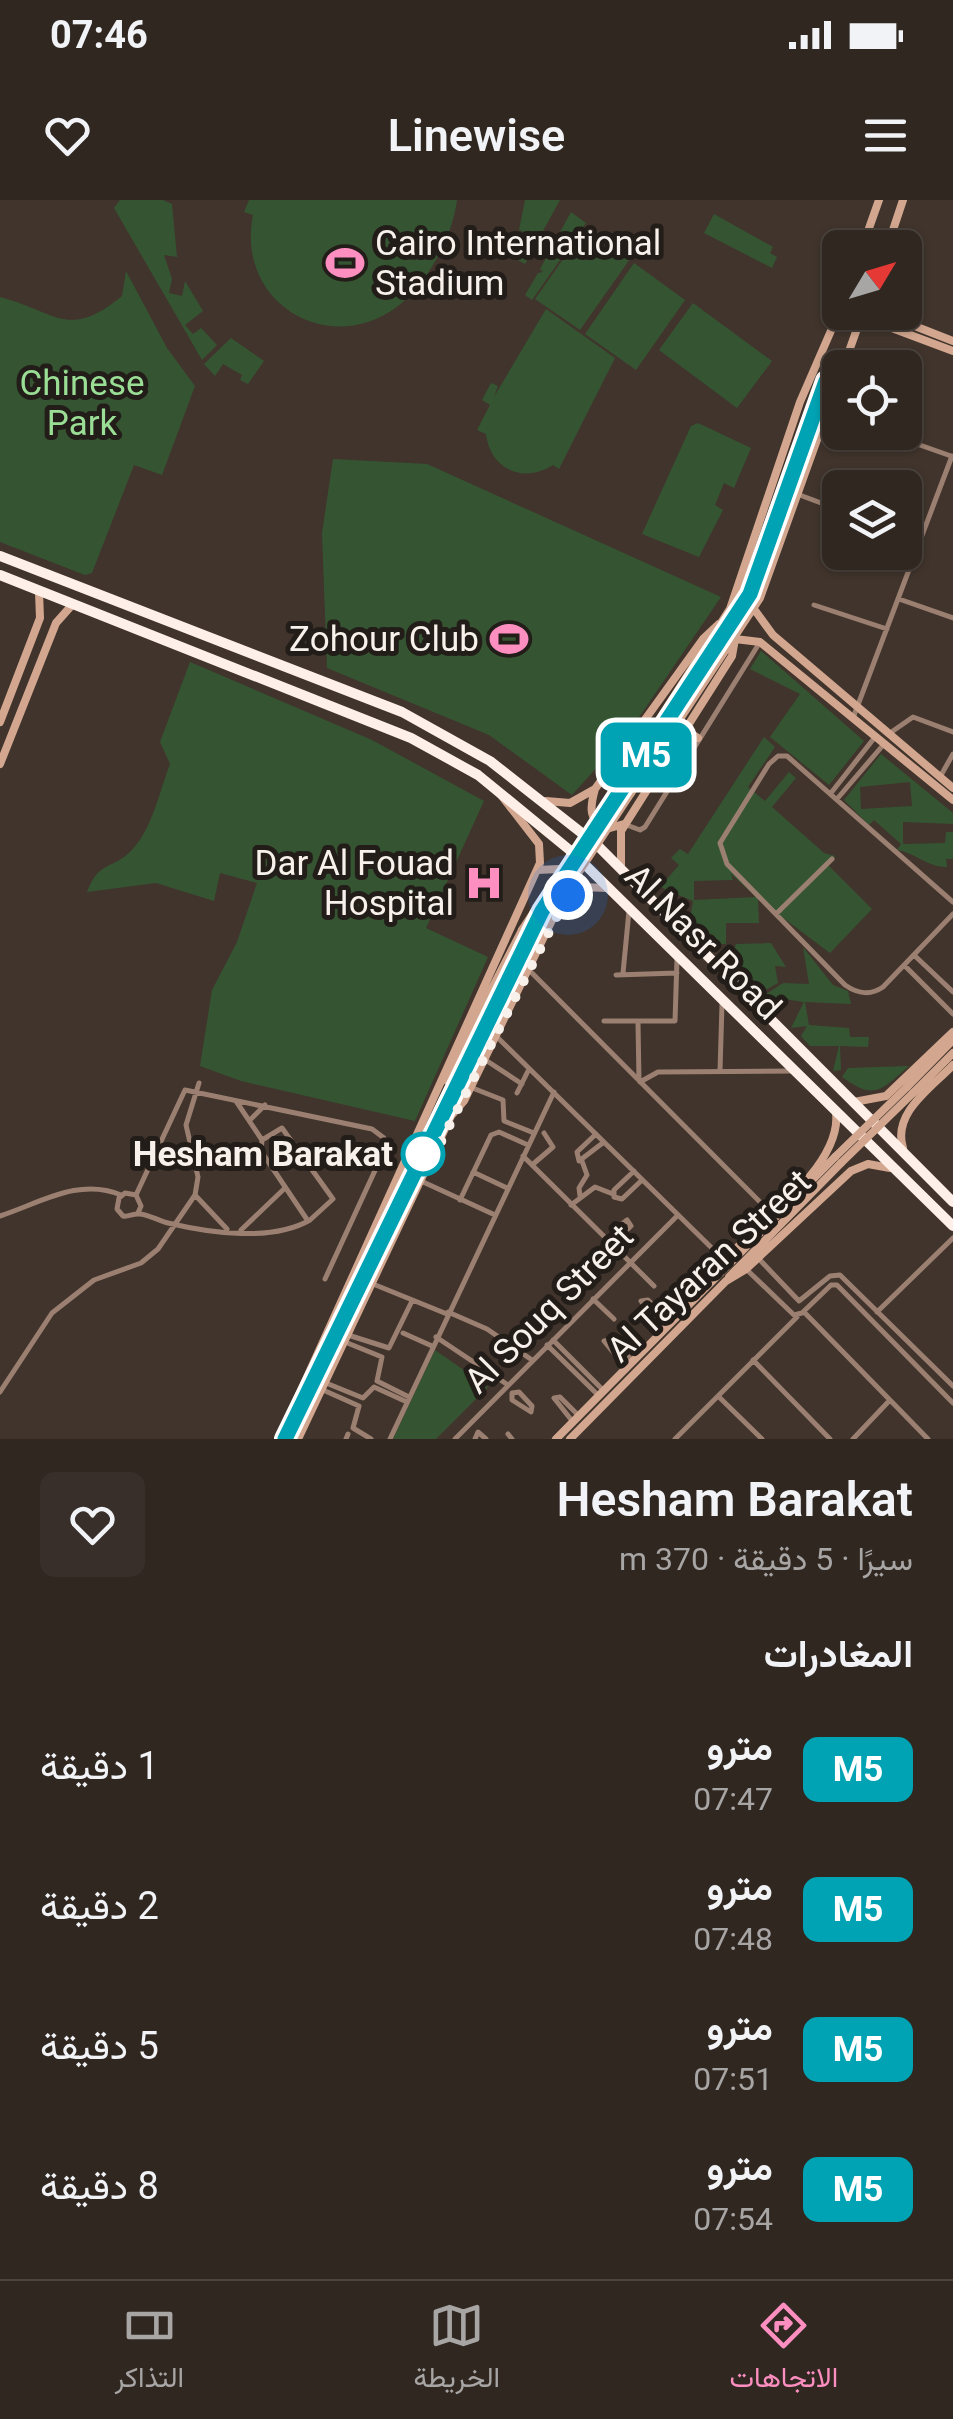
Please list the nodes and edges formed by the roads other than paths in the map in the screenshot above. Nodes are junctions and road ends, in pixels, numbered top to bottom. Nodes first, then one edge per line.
1 (879, 200) edge
2 (903, 200) edge
3 (868, 230) edge
4 (892, 230) edge
5 (922, 329) edge
6 (831, 330) edge
7 (891, 330) edge
8 (953, 341) edge
9 (953, 352) edge
10 (822, 425) edge
11 (922, 445) edge
12 (953, 456) edge
13 (797, 494) junction
14 (822, 503) edge
15 (922, 536) edge
16 (0, 556) edge
17 (909, 570) edge
18 (0, 575) edge
19 (39, 592) junction
20 (898, 599) junction
21 (72, 604) junction
22 (814, 605) dead end
23 (754, 609) junction
24 (953, 618) edge
25 (723, 622) junction
26 (766, 627) junction
27 (887, 629) junction
28 (735, 639) junction
29 (760, 642) junction
30 (20, 670) junction
31 (35, 675) junction
32 (859, 707) junction
33 (853, 718) junction
34 (0, 722) edge
35 (14, 726) junction
36 (684, 728) junction
37 (953, 732) edge
38 (890, 733) junction
39 (875, 737) junction
40 (698, 738) junction
41 (884, 744) junction
42 (953, 754) edge
43 (0, 764) edge
44 (940, 778) junction
45 (595, 788) junction
46 (953, 788) edge
47 (499, 790) junction
48 (830, 793) junction
49 (837, 799) junction
50 (544, 800) junction
51 (953, 800) edge
52 (567, 818) junction
53 (624, 824) junction
54 (555, 836) junction
55 (608, 856) junction
56 (832, 858) dead end
57 (622, 868) junction
58 (538, 870) junction
59 (594, 873) junction
60 (576, 889) junction
61 (616, 894) junction
62 (953, 902) edge
63 (630, 908) junction
64 (776, 914) junction
65 (953, 914) edge
66 (678, 956) junction
67 (914, 956) junction
68 (904, 966) junction
69 (527, 968) junction
70 (677, 974) junction
71 (953, 992) edge
72 (722, 1000) junction
73 (953, 1014) edge
74 (604, 1020) dead end
75 (638, 1023) junction
76 (953, 1032) edge
77 (495, 1034) junction
78 (953, 1040) edge
79 (953, 1054) edge
80 (484, 1059) junction
81 (953, 1066) edge
82 (529, 1069) junction
83 (720, 1071) junction
84 (794, 1072) junction
85 (639, 1081) junction
86 (199, 1083) dead end
87 (522, 1084) junction
88 (470, 1087) junction
89 (910, 1090) junction
90 (196, 1092) junction
91 (554, 1092) junction
92 (517, 1093) dead end
93 (435, 1096) junction
94 (886, 1096) junction
95 (233, 1098) junction
96 (848, 1100) junction
97 (265, 1105) junction
98 (859, 1110) junction
99 (836, 1113) junction
100 (905, 1115) junction
101 (451, 1116) junction
102 (251, 1119) junction
103 (846, 1122) junction
104 (544, 1133) dead end
105 (534, 1134) junction
106 (596, 1134) junction
107 (262, 1140) junction
108 (604, 1142) junction
109 (892, 1142) junction
110 (528, 1145) junction
111 (522, 1156) junction
112 (908, 1156) junction
113 (882, 1157) junction
114 (835, 1159) junction
115 (582, 1161) junction
116 (532, 1166) junction
117 (851, 1170) junction
118 (634, 1171) junction
119 (473, 1172) junction
120 (898, 1172) junction
121 (642, 1180) junction
122 (421, 1181) junction
123 (285, 1188) junction
124 (508, 1188) junction
125 (195, 1194) junction
126 (613, 1194) junction
127 (121, 1195) junction
128 (136, 1195) junction
129 (580, 1196) junction
130 (460, 1200) junction
131 (953, 1202) edge
132 (571, 1205) junction
133 (138, 1214) junction
134 (771, 1214) junction
135 (494, 1215) junction
136 (678, 1215) junction
137 (0, 1216) edge
138 (308, 1221) junction
139 (175, 1225) junction
140 (953, 1226) edge
141 (228, 1231) junction
142 (238, 1231) junction
143 (620, 1235) dead end
144 (953, 1238) edge
145 (611, 1244) junction
146 (724, 1260) junction
147 (760, 1262) junction
148 (630, 1263) junction
149 (749, 1272) junction
150 (722, 1278) junction
151 (325, 1279) dead end
152 (373, 1284) junction
153 (654, 1286) dead end
154 (594, 1299) junction
155 (412, 1301) junction
156 (877, 1312) junction
157 (447, 1313) junction
158 (801, 1313) junction
159 (614, 1319) dead end
160 (668, 1326) junction
161 (403, 1333) dead end
162 (436, 1337) junction
163 (347, 1338) junction
164 (550, 1342) junction
165 (432, 1346) junction
166 (532, 1360) junction
167 (754, 1360) junction
168 (630, 1364) junction
169 (942, 1375) junction
170 (933, 1382) junction
171 (324, 1386) junction
172 (507, 1386) junction
173 (953, 1386) edge
174 (0, 1392) edge
175 (512, 1393) junction
176 (601, 1393) junction
177 (943, 1393) junction
178 (718, 1396) junction
179 (408, 1399) junction
180 (890, 1400) junction
181 (953, 1403) edge
182 (576, 1419) junction
183 (467, 1426) junction
184 (475, 1436) edge
185 (300, 1437) edge
186 (758, 1438) edge
187 (279, 1439) edge
188 (312, 1439) edge
189 (371, 1439) edge
190 (390, 1439) edge
191 (455, 1439) edge
192 (486, 1439) edge
193 (556, 1439) edge
194 (570, 1439) edge
195 (676, 1439) edge
196 (830, 1439) edge
197 (853, 1439) edge
198 (928, 1439) edge

1 - 3 main road
2 - 4 main road
5 - 8 main road
6 - 25 main road
7 - 9 main road
10 - 13 main road
11 - 12 street
12 - 15 street
13 - 14 street
13 - 23 main road
16 - 50 highway, Al Nasr Road
17 - 20 street
18 - 19 highway, Al Nasr Road
19 - 21 highway, Al Nasr Road
19 - 30 main road
20 - 24 street
20 - 27 street
21 - 31 main road
21 - 47 highway, Al Nasr Road
22 - 27 street
23 - 26 main road
23 - 28 main road
25 - 45 main road
25 - 93 main road, bridge
26 - 29 main road
26 - 32 main road
27 - 32 street
28 - 29 main road
28 - 36 main road
28 - 101 main road, bridge
29 - 33 main road
29 - 40 street
30 - 31 main road
30 - 34 main road
31 - 35 main road
32 - 33 street
32 - 38 main road
33 - 39 main road
34 - 35 main road
35 - 43 main road
36 - 40 main road
36 - 53 main road
37 - 38 street
38 - 44 main road
39 - 41 main road
39 - 48 street
40 - 53 street
41 - 49 street
41 - 51 main road
42 - 44 street
44 - 46 main road
45 - 50 main road
45 - 53 main road
47 - 54 highway, Al Nasr Road
47 - 58 main road
48 - 49 street
48 - 64 street
49 - 62 street
50 - 52 highway, Al Nasr Road
52 - 54 highway
52 - 55 highway, Al Nasr Road
53 - 57 main road
54 - 59 highway, Al Nasr Road
55 - 57 highway, Al Nasr Road
55 - 59 highway
56 - 64 street
57 - 96 highway, Al Nasr Road
58 - 60 main road
58 - 93 main road
59 - 61 highway, Al Nasr Road
60 - 61 main road
60 - 69 main road
61 - 63 highway, Al Nasr Road
63 - 66 highway, Al Nasr Road
63 - 70 street
64 - 68 street
65 - 67 street
66 - 70 street
66 - 72 highway, Al Nasr Road
67 - 68 street
67 - 71 street
68 - 73 street
69 - 77 main road
69 - 85 street
70 - 75 street
72 - 83 street
72 - 84 highway, Al Nasr Road
74 - 75 street
75 - 85 street
76 - 94 main road
77 - 80 main road
77 - 82 street
78 - 89 main road
79 - 89 main road
80 - 87 street
80 - 88 main road
81 - 100 main road
82 - 87 street
82 - 91 street
83 - 84 street
83 - 85 street
84 - 99 highway, Al Nasr Road
85 - 134 street
86 - 90 street
87 - 92 street
88 - 101 main road
88 - 105 street
89 - 114 main road, bridge
90 - 95 street
90 - 125 street
90 - 128 street
91 - 105 street
91 - 106 street
93 - 187 main road
94 - 96 main road
94 - 100 main road
95 - 97 street
95 - 102 street
96 - 98 highway, Al Nasr Road
97 - 102 street
97 - 151 street
98 - 103 highway
98 - 109 highway, Al Nasr Road
99 - 103 highway, Al Nasr Road
99 - 114 main road, Al Tayaran Street
100 - 112 main road
101 - 122 main road
102 - 107 street
103 - 113 highway, Al Nasr Road
104 - 116 street
105 - 110 street
106 - 108 street
106 - 115 street
107 - 123 street
107 - 138 street
108 - 115 street
108 - 118 street
109 - 112 highway, Al Nasr Road
109 - 113 highway
110 - 111 street
110 - 119 street
111 - 116 street
111 - 124 street
112 - 131 highway, Al Nasr Road
113 - 120 highway, Al Nasr Road
114 - 117 main road
114 - 134 main road, Al Tayaran Street
114 - 150 main road
115 - 129 street
116 - 132 street
117 - 120 main road, Al Tayaran Street
117 - 147 main road, Al Tayaran Street
118 - 121 street
118 - 126 street
119 - 124 street
119 - 130 street
120 - 140 highway, Al Nasr Road
121 - 126 street
121 - 136 street
122 - 130 street
122 - 152 main road
123 - 138 street
123 - 142 street
124 - 135 street
125 - 139 street
125 - 141 street
126 - 129 street
127 - 128 street
127 - 133 street
127 - 137 street
128 - 133 street
129 - 132 street
130 - 135 street
132 - 145 street
133 - 139 street
134 - 146 main road, Al Tayaran Street
135 - 157 street
136 - 146 street
136 - 148 street, Al Souq Street
138 - 142 street
139 - 141 street
139 - 174 street
141 - 142 street
143 - 145 street
144 - 156 street
145 - 148 street
146 - 150 main road, Al Tayaran Street
147 - 149 main road, Al Tayaran Street
147 - 156 street
148 - 153 street
148 - 154 street, Al Souq Street
149 - 150 main road, Al Tayaran Street
149 - 158 street
150 - 160 main road, Al Tayaran Street
150 - 194 main road, Al Tayaran Street
152 - 155 street
152 - 163 main road
154 - 159 street
154 - 164 street, Al Souq Street
155 - 157 street
155 - 163 street
156 - 169 street
157 - 162 street
157 - 166 street
158 - 167 street
158 - 170 street
158 - 180 street
160 - 160 street
160 - 168 main road, Al Tayaran Street
161 - 165 street
162 - 165 street
162 - 172 street
163 - 171 main road
163 - 179 street
164 - 166 street, Al Souq Street
164 - 176 street
165 - 179 street
166 - 172 street, Al Souq Street
167 - 178 street
167 - 196 street
168 - 168 street
168 - 176 main road, Al Tayaran Street
169 - 170 street
169 - 173 street
170 - 177 street
171 - 179 street
171 - 185 main road
171 - 189 street
172 - 175 street
172 - 183 street, Al Souq Street
173 - 177 street
175 - 175 street
176 - 182 main road, Al Tayaran Street
177 - 181 street
178 - 186 street
178 - 195 street
179 - 190 street
180 - 197 street
180 - 198 street
182 - 182 street
182 - 193 main road, Al Tayaran Street
183 - 184 street
183 - 191 street, Al Souq Street
184 - 192 street
185 - 188 street

